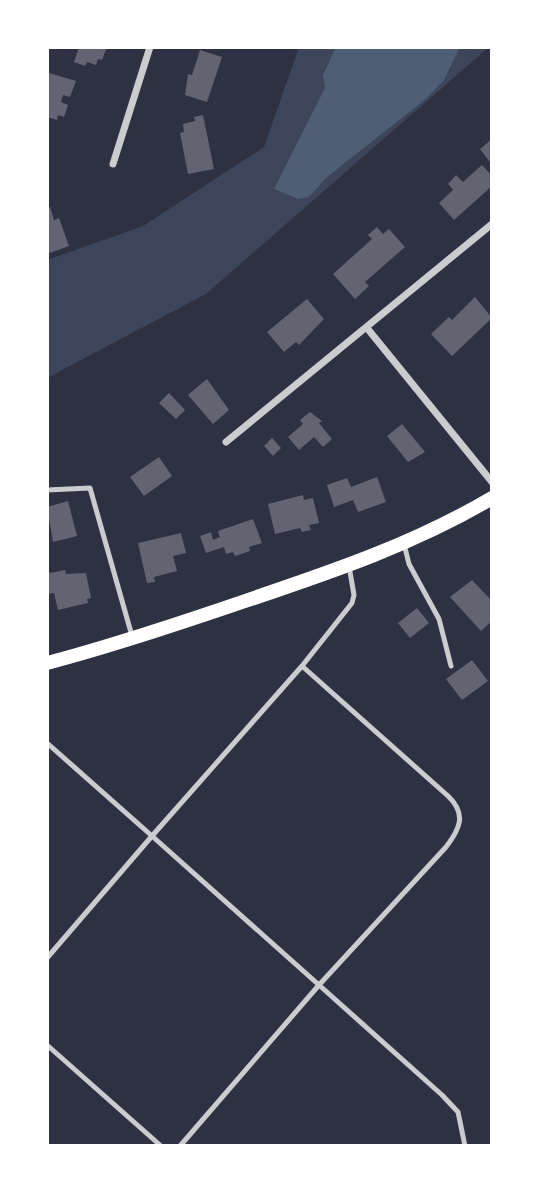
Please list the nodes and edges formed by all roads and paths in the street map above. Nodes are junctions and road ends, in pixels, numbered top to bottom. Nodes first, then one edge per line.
1 (150, 47) edge
2 (113, 164) dead end
3 (492, 224) edge
4 (367, 328) junction
5 (226, 442) dead end
6 (492, 482) edge
7 (47, 490) edge
8 (492, 498) edge
9 (404, 544) junction
10 (349, 565) junction
11 (132, 638) junction
12 (47, 663) edge
13 (302, 666) junction
14 (451, 666) dead end
15 (47, 743) edge
16 (152, 836) junction
17 (47, 958) edge
18 (319, 985) junction
19 (47, 1045) edge
20 (161, 1146) edge
21 (180, 1146) edge
22 (465, 1146) edge

1 - 2 street
3 - 4 street
4 - 5 street
4 - 6 street
7 - 11 lane
8 - 9 main road
9 - 10 main road
9 - 14 lane
10 - 11 main road
10 - 13 lane
11 - 12 main road
13 - 16 lane
13 - 18 lane
15 - 16 lane
16 - 17 lane
16 - 18 lane
18 - 21 lane
18 - 22 lane
19 - 20 lane

